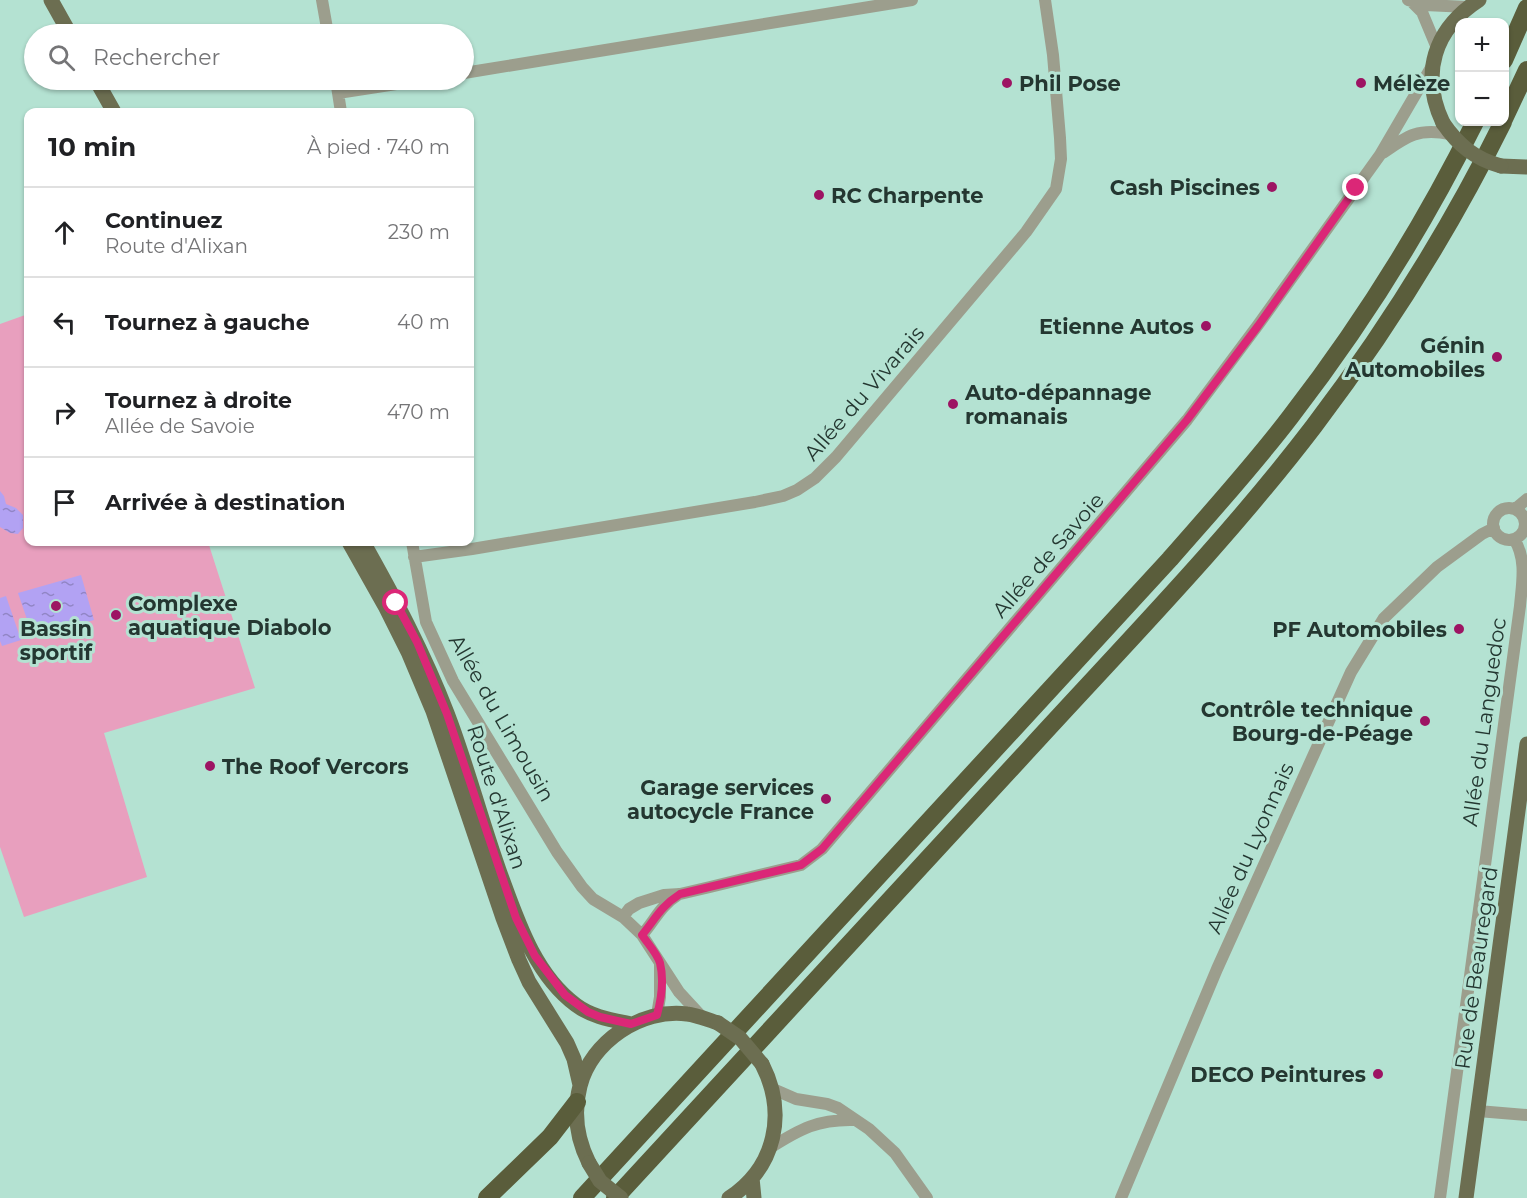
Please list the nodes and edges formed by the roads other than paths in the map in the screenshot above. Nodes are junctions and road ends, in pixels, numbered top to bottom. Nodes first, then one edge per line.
1 (51, 0) edge
2 (322, 0) edge
3 (912, 0) edge
4 (1045, 0) edge
5 (1410, 1) edge
6 (1473, 4) edge
7 (1527, 8) edge
8 (64, 24) edge
9 (326, 24) edge
10 (1437, 48) junction
11 (1509, 49) edge
12 (1432, 65) junction
13 (1527, 70) edge
14 (474, 71) edge
15 (102, 90) edge
16 (338, 90) edge
17 (357, 90) edge
18 (338, 93) junction
19 (112, 108) edge
20 (340, 108) edge
21 (1509, 109) edge
22 (1473, 126) edge
23 (1501, 126) edge
24 (1443, 129) junction
25 (1380, 155) junction
26 (1527, 167) edge
27 (1527, 499) edge
28 (1515, 509) junction
29 (1494, 528) junction
30 (1514, 539) junction
31 (351, 546) edge
32 (365, 546) edge
33 (413, 546) edge
34 (414, 556) junction
35 (1527, 744) edge
36 (680, 894) junction
37 (623, 917) junction
38 (642, 935) junction
39 (660, 962) junction
40 (657, 1015) junction
41 (703, 1018) junction
42 (631, 1024) junction
43 (773, 1089) junction
44 (578, 1094) junction
45 (1478, 1111) junction
46 (1527, 1115) edge
47 (854, 1120) junction
48 (770, 1148) junction
49 (752, 1178) junction
50 (487, 1198) edge
51 (582, 1198) edge
52 (615, 1198) edge
53 (621, 1198) edge
54 (729, 1198) edge
55 (754, 1198) edge
56 (927, 1198) edge
57 (1121, 1198) edge
58 (1440, 1198) edge
59 (1466, 1198) edge

1 - 8 main road
2 - 9 street
3 - 14 street
4 - 34 street, Allée du Vivarais
5 - 6 street
5 - 10 street
6 - 10 main road
7 - 11 highway
10 - 12 main road
12 - 24 main road
12 - 25 street, Allée de Savoie
13 - 21 highway
15 - 19 main road
16 - 18 street
17 - 18 street
18 - 20 street
22 - 51 highway
23 - 52 highway
24 - 25 street, Allée de Savoie
24 - 26 main road, bridge
25 - 36 street, Allée de Savoie
27 - 28 street
28 - 29 street
28 - 30 street
29 - 30 street
29 - 57 street, Allée du Lyonnais
30 - 58 street, Allée du Languedoc
31 - 44 main road, Route d'Alixan
32 - 42 main road, Route d'Alixan
33 - 34 street, Allée du Limousin
34 - 37 street, Allée du Limousin
35 - 45 main road, Rue de Beauregard
36 - 37 street, Allée de Savoie
36 - 38 street, Allée de Savoie
37 - 38 street, Allée du Limousin
38 - 39 street, Allée du Limousin
39 - 40 street
39 - 41 street, Allée du Limousin
40 - 41 main road
40 - 42 main road
41 - 43 main road, bridge
42 - 44 main road
43 - 47 street
43 - 48 main road
44 - 50 highway
44 - 53 main road, Route d'Alixan, bridge
45 - 46 street
45 - 59 main road, Rue de Beauregard
47 - 48 street
47 - 56 street
48 - 49 main road
49 - 54 main road
49 - 55 main road

